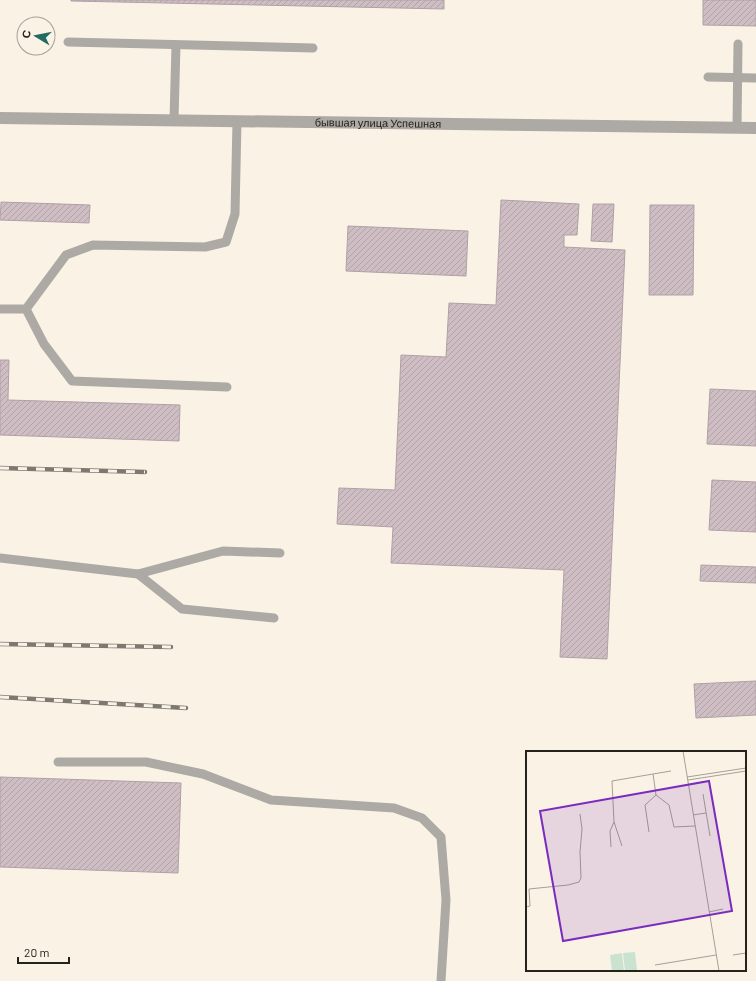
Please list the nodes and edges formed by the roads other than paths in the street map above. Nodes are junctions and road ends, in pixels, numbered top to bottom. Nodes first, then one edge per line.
1 (68, 42) dead end
2 (738, 44) dead end
3 (176, 45) junction
4 (313, 48) dead end
5 (708, 77) dead end
6 (738, 77) junction
7 (756, 78) edge
8 (0, 118) edge
9 (174, 120) junction
10 (237, 121) junction
11 (737, 128) junction
12 (756, 128) edge
13 (0, 309) edge
14 (26, 309) junction
15 (227, 387) dead end
16 (280, 553) dead end
17 (0, 558) edge
18 (138, 574) junction
19 (274, 618) dead end
20 (58, 762) dead end
21 (441, 981) edge

1 - 3 lane
2 - 6 lane
3 - 4 lane
3 - 9 lane
5 - 6 lane
6 - 7 lane
6 - 11 lane
8 - 9 street, бывшая улица Успешная
9 - 10 street, бывшая улица Успешная
10 - 11 street, бывшая улица Успешная
10 - 14 lane
11 - 12 street, бывшая улица Успешная
13 - 14 lane
14 - 15 lane
16 - 18 lane
17 - 18 lane
18 - 19 lane
20 - 21 lane

